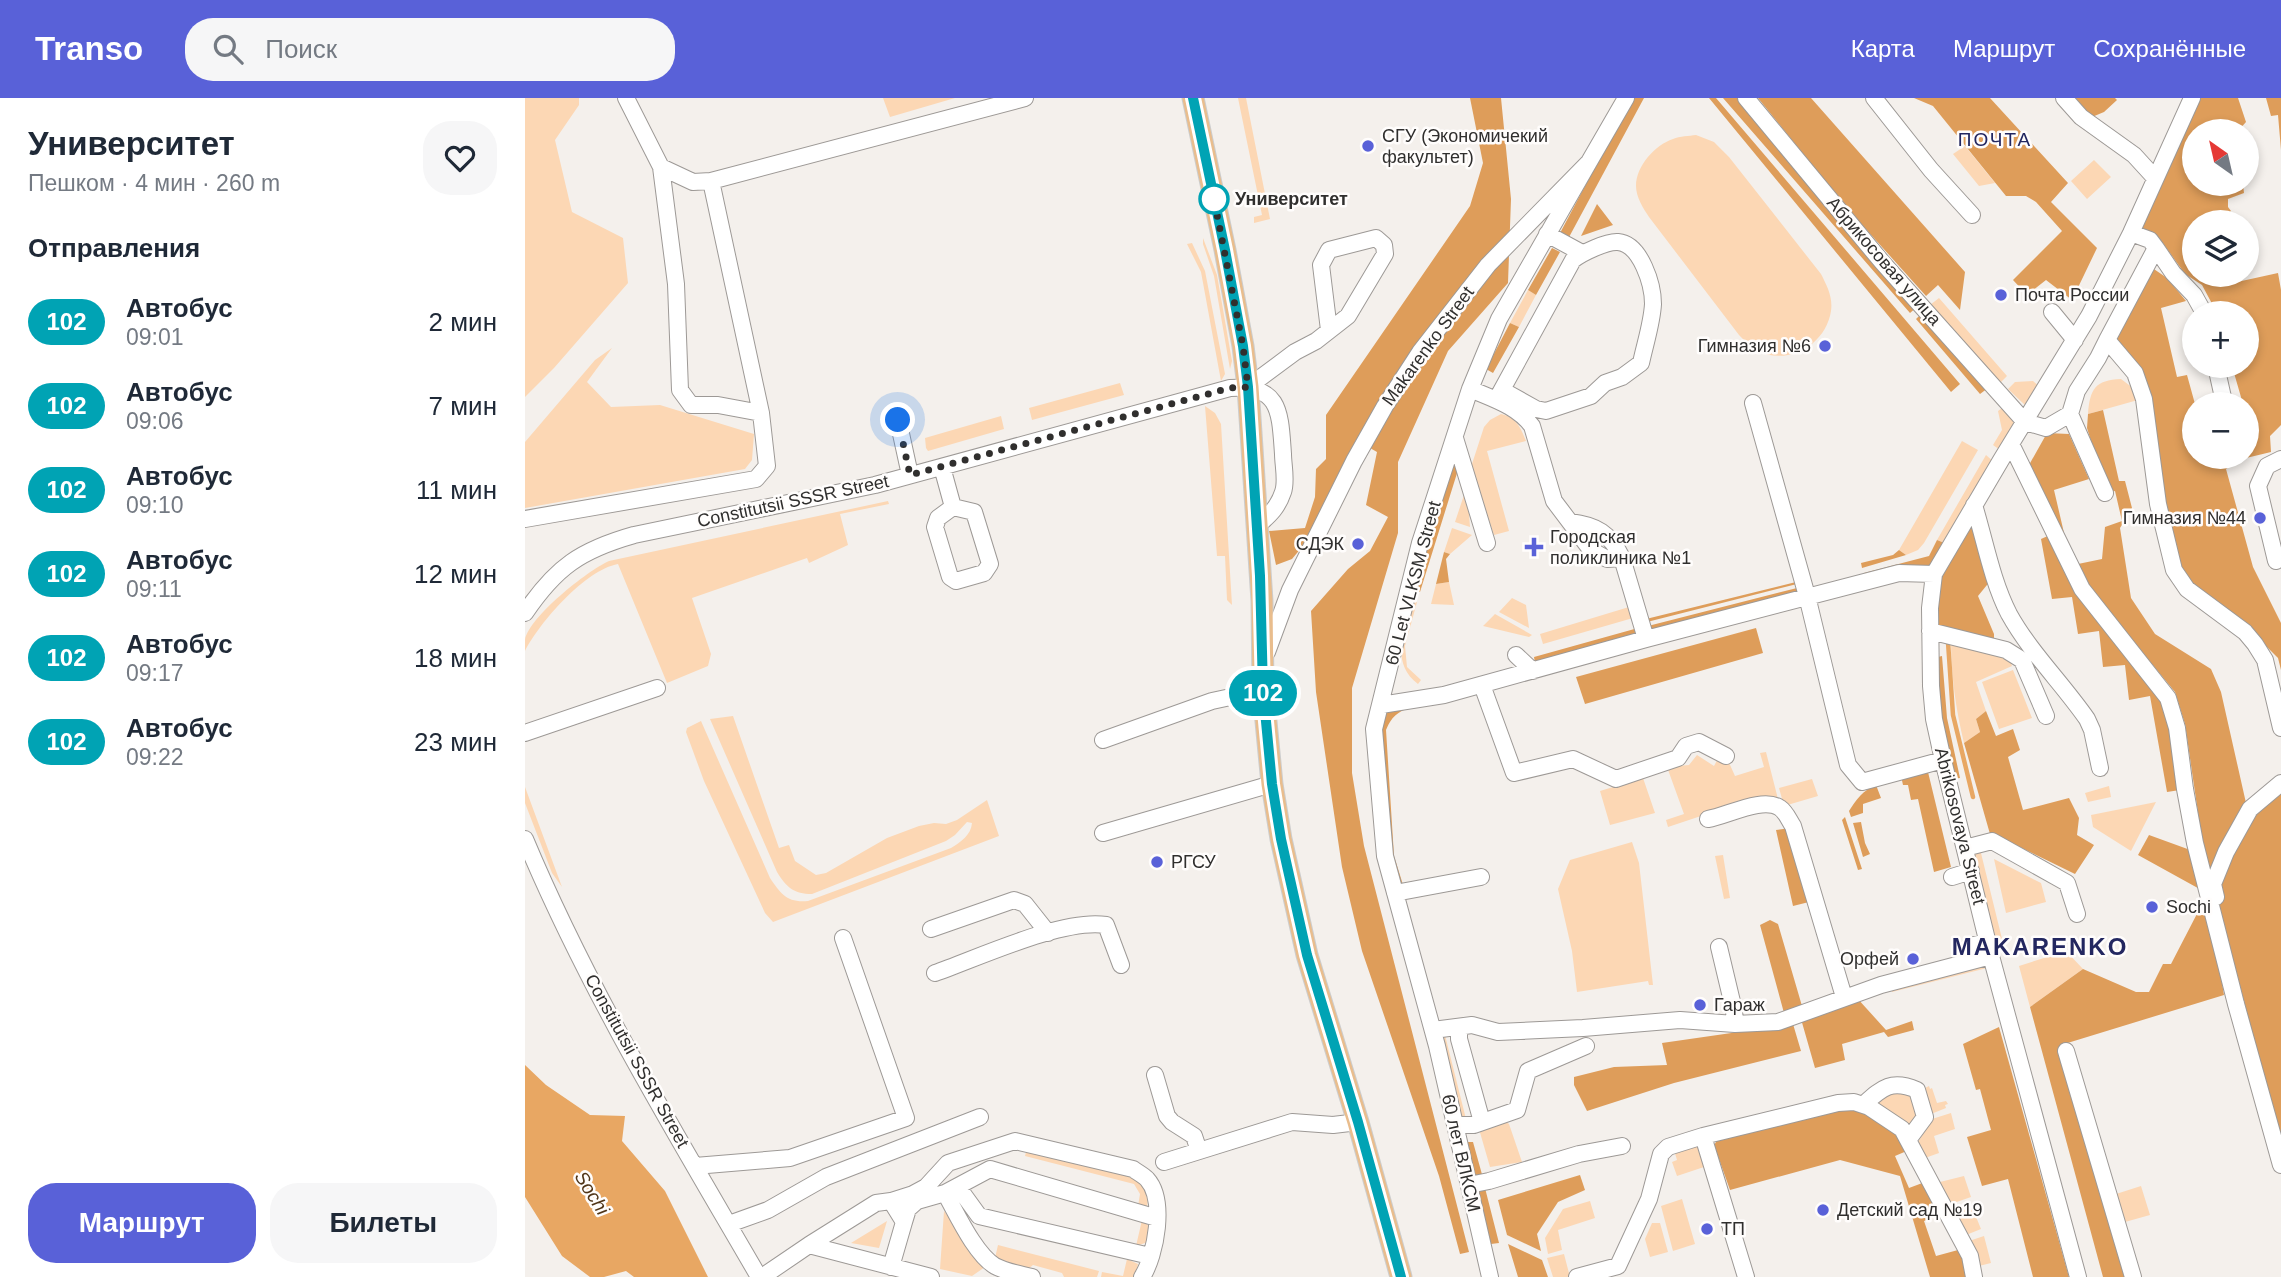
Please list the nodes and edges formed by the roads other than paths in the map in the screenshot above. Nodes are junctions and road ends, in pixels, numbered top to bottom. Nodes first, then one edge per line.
1 (625, 98) edge
2 (1025, 98) edge
3 (1193, 98) edge
4 (1626, 98) edge
5 (1746, 98) edge
6 (1874, 98) edge
7 (2064, 98) edge
8 (2192, 98) edge
9 (1589, 162) junction
10 (661, 167) junction
11 (2155, 178) junction
12 (711, 181) junction
13 (1972, 215) dead end
14 (2131, 233) junction
15 (1548, 234) junction
16 (2156, 248) junction
17 (1582, 253) junction
18 (2197, 301) edge
19 (2052, 312) dead end
20 (1329, 330) junction
21 (2075, 340) junction
22 (2107, 340) junction
23 (1248, 387) junction
24 (1470, 388) junction
25 (1499, 395) junction
26 (1753, 403) dead end
27 (761, 413) junction
28 (2070, 414) junction
29 (898, 420) dead end
30 (2025, 422) junction
31 (1455, 438) junction
32 (2011, 444) junction
33 (2281, 459) edge
34 (942, 467) junction
35 (910, 475) junction
36 (2105, 493) dead end
37 (1974, 505) junction
38 (953, 508) junction
39 (525, 519) edge
40 (1258, 525) junction
41 (1999, 533) dead end
42 (1984, 540) junction
43 (1487, 544) dead end
44 (2276, 561) dead end
45 (1934, 573) junction
46 (1807, 596) junction
47 (525, 613) edge
48 (1930, 631) junction
49 (1646, 639) junction
50 (1516, 655) dead end
51 (1262, 666) junction
52 (1532, 671) junction
53 (1482, 685) junction
54 (657, 688) dead end
55 (1263, 690) junction
56 (1381, 705) junction
57 (2046, 716) dead end
58 (2281, 729) edge
59 (525, 733) edge
60 (1103, 740) dead end
61 (1726, 756) dead end
62 (1943, 760) junction
63 (2100, 768) dead end
64 (2281, 783) edge
65 (1272, 784) junction
66 (1708, 819) dead end
67 (1103, 833) dead end
68 (525, 839) edge
69 (1965, 848) junction
70 (1971, 871) junction
71 (1481, 877) dead end
72 (1952, 877) dead end
73 (1395, 893) junction
74 (2077, 914) dead end
75 (931, 929) dead end
76 (1048, 933) junction
77 (843, 939) dead end
78 (1969, 946) dead end
79 (1719, 947) dead end
80 (1989, 949) junction
81 (1121, 965) dead end
82 (935, 973) dead end
83 (2233, 994) junction
84 (1843, 998) junction
85 (1735, 1024) junction
86 (1459, 1027) junction
87 (1433, 1030) junction
88 (1586, 1046) dead end
89 (2066, 1051) dead end
90 (1155, 1075) dead end
91 (1863, 1105) junction
92 (980, 1117) dead end
93 (1358, 1122) junction
94 (1482, 1122) junction
95 (1455, 1125) junction
96 (1703, 1136) junction
97 (1908, 1139) junction
98 (1622, 1146) dead end
99 (1199, 1152) junction
100 (1164, 1163) dead end
101 (695, 1166) junction
102 (2281, 1166) edge
103 (1469, 1185) junction
104 (952, 1190) junction
105 (891, 1201) junction
106 (1157, 1218) junction
107 (904, 1222) junction
108 (729, 1224) junction
109 (809, 1245) junction
110 (1150, 1256) junction
111 (891, 1267) junction
112 (760, 1277) edge
113 (931, 1277) edge
114 (1032, 1277) edge
115 (1142, 1277) edge
116 (1401, 1277) edge
117 (1490, 1277) edge
118 (1577, 1277) edge
119 (1746, 1277) edge
120 (1974, 1277) edge
121 (2078, 1277) edge
122 (2133, 1277) edge

1 - 10 street
2 - 12 street
3 - 23 main road
4 - 9 street, Makarenko Street
5 - 30 street, Абрикосовая улица
6 - 13 street
7 - 11 street
8 - 11 street, Abrikosovaya Street
9 - 15 street, 60 Let VLKSM Street
9 - 51 street, Makarenko Street
10 - 12 street
10 - 27 street
11 - 14 street, Abrikosovaya Street
12 - 27 street
14 - 16 street
14 - 21 street, Abrikosovaya Street
15 - 17 street
15 - 24 street, 60 Let VLKSM Street
16 - 18 street
16 - 22 street
17 - 25 street
17 - 25 street
19 - 21 street
20 - 20 street
20 - 23 street
21 - 30 street, Abrikosovaya Street
22 - 28 street
22 - 58 street
23 - 34 street, Constitutsii SSSR Street
23 - 40 main road
23 - 40 street
24 - 25 street
24 - 31 street, 60 Let VLKSM Street
25 - 49 street
26 - 46 street
27 - 39 street
28 - 30 street
28 - 36 street
29 - 35 street
30 - 32 street, Abrikosovaya Street
31 - 43 street
31 - 56 street, 60 Let VLKSM Street
32 - 37 street, Abrikosovaya Street
32 - 83 street
33 - 44 street
34 - 35 street, Constitutsii SSSR Street
34 - 38 street
35 - 47 street, Constitutsii SSSR Street
37 - 42 street
37 - 45 street, Abrikosovaya Street
38 - 38 street
40 - 51 main road
41 - 42 street
42 - 63 street
45 - 46 street
45 - 48 street, Abrikosovaya Street
46 - 49 street
46 - 62 street
48 - 57 street
48 - 62 street, Abrikosovaya Street
49 - 52 street
50 - 52 street
51 - 55 main road
52 - 53 street
53 - 56 street
53 - 61 street
54 - 59 street
55 - 60 street
55 - 65 main road
56 - 73 street, 60 Let VLKSM Street
62 - 69 street, Abrikosovaya Street
64 - 83 street
65 - 67 street
65 - 93 main road
66 - 84 street
68 - 101 street, Constitutsii SSSR Street
69 - 70 street, Abrikosovaya Street
69 - 74 street
70 - 72 street
70 - 80 street, Abrikosovaya Street
71 - 73 street
73 - 87 street, 60 Let VLKSM Street
75 - 76 street
76 - 81 street
76 - 82 street
77 - 101 street
78 - 80 street
79 - 85 street
80 - 84 street
80 - 121 street, Abrikosovaya Street
83 - 102 street
84 - 85 street
85 - 86 street
86 - 87 street
86 - 94 street
87 - 95 street, 60 лет ВЛКСМ
88 - 94 street
89 - 122 street
90 - 99 street
91 - 96 street
91 - 97 street
91 - 97 street
92 - 108 street
93 - 99 street
93 - 116 main road
94 - 95 street
95 - 103 street, 60 лет ВЛКСМ
96 - 118 street
96 - 119 street
97 - 120 street
98 - 103 street
99 - 100 street
101 - 108 street, Constitutsii SSSR Street
103 - 117 street, 60 лет ВЛКСМ
104 - 106 street
104 - 107 street
104 - 110 street
104 - 114 street
105 - 106 street
105 - 107 street
105 - 109 street
106 - 110 street
107 - 111 street
108 - 112 street, Constitutsii SSSR Street
109 - 111 street
109 - 112 street
110 - 115 street
111 - 113 street

